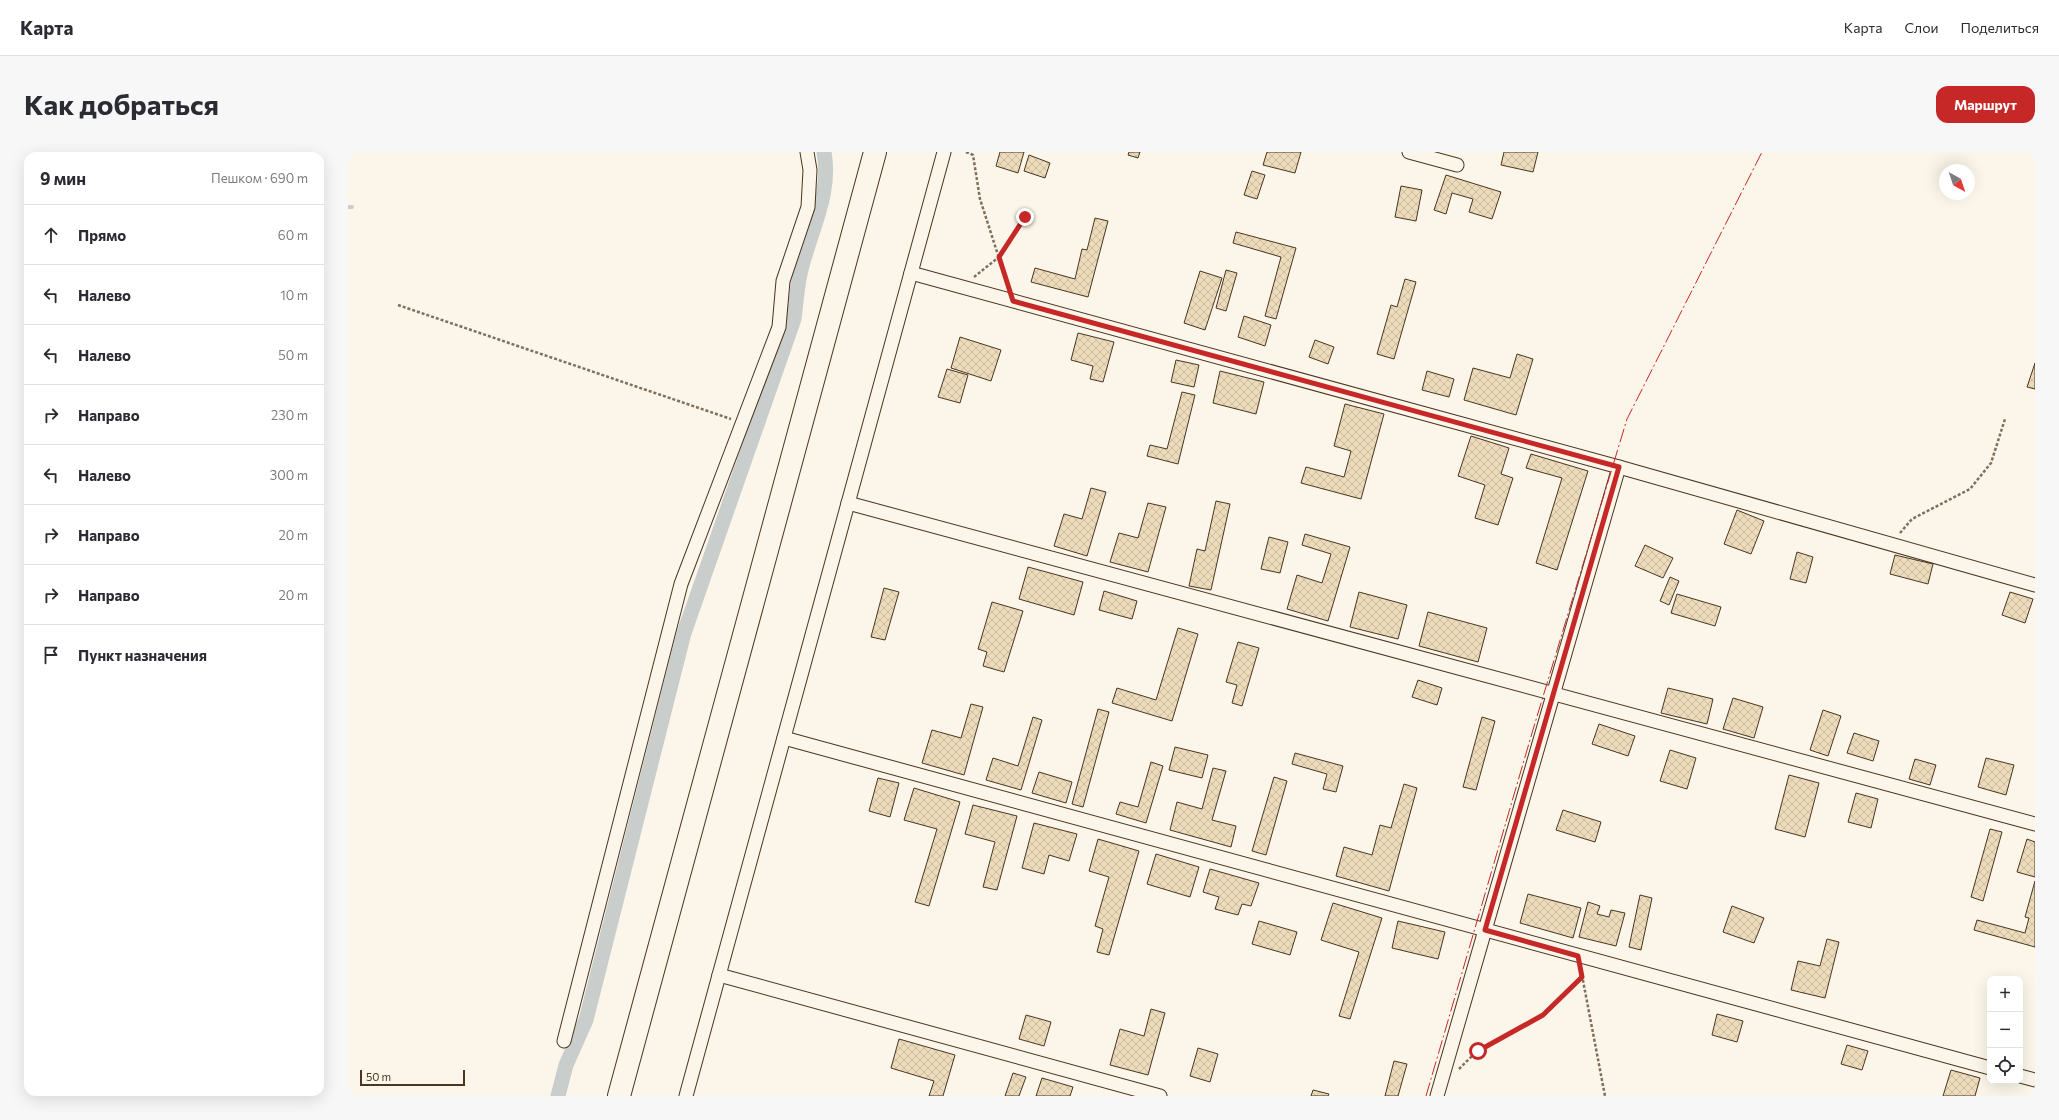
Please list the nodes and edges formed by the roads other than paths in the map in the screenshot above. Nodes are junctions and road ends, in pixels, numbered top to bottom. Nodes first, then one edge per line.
1 (807, 152) edge
2 (875, 152) edge
3 (944, 152) edge
4 (1409, 152) edge
5 (1457, 165) dead end
6 (911, 273) junction
7 (1619, 467) junction
8 (848, 503) junction
9 (2035, 585) edge
10 (1553, 694) junction
11 (784, 738) junction
12 (2035, 824) edge
13 (1485, 930) junction
14 (719, 974) junction
15 (564, 1042) dead end
16 (1987, 1067) edge
17 (2023, 1077) edge
18 (2035, 1080) edge
19 (1439, 1092) edge
20 (619, 1096) edge
21 (686, 1096) edge
22 (1160, 1096) edge

1 - 15 street
2 - 20 highway
3 - 6 street
4 - 5 street
6 - 7 street
6 - 8 street
7 - 9 street
7 - 10 street
8 - 10 street
8 - 11 street
10 - 12 street
10 - 13 street
11 - 13 street
11 - 14 street
13 - 16 street
13 - 19 street
14 - 21 street
14 - 22 street
17 - 18 street

